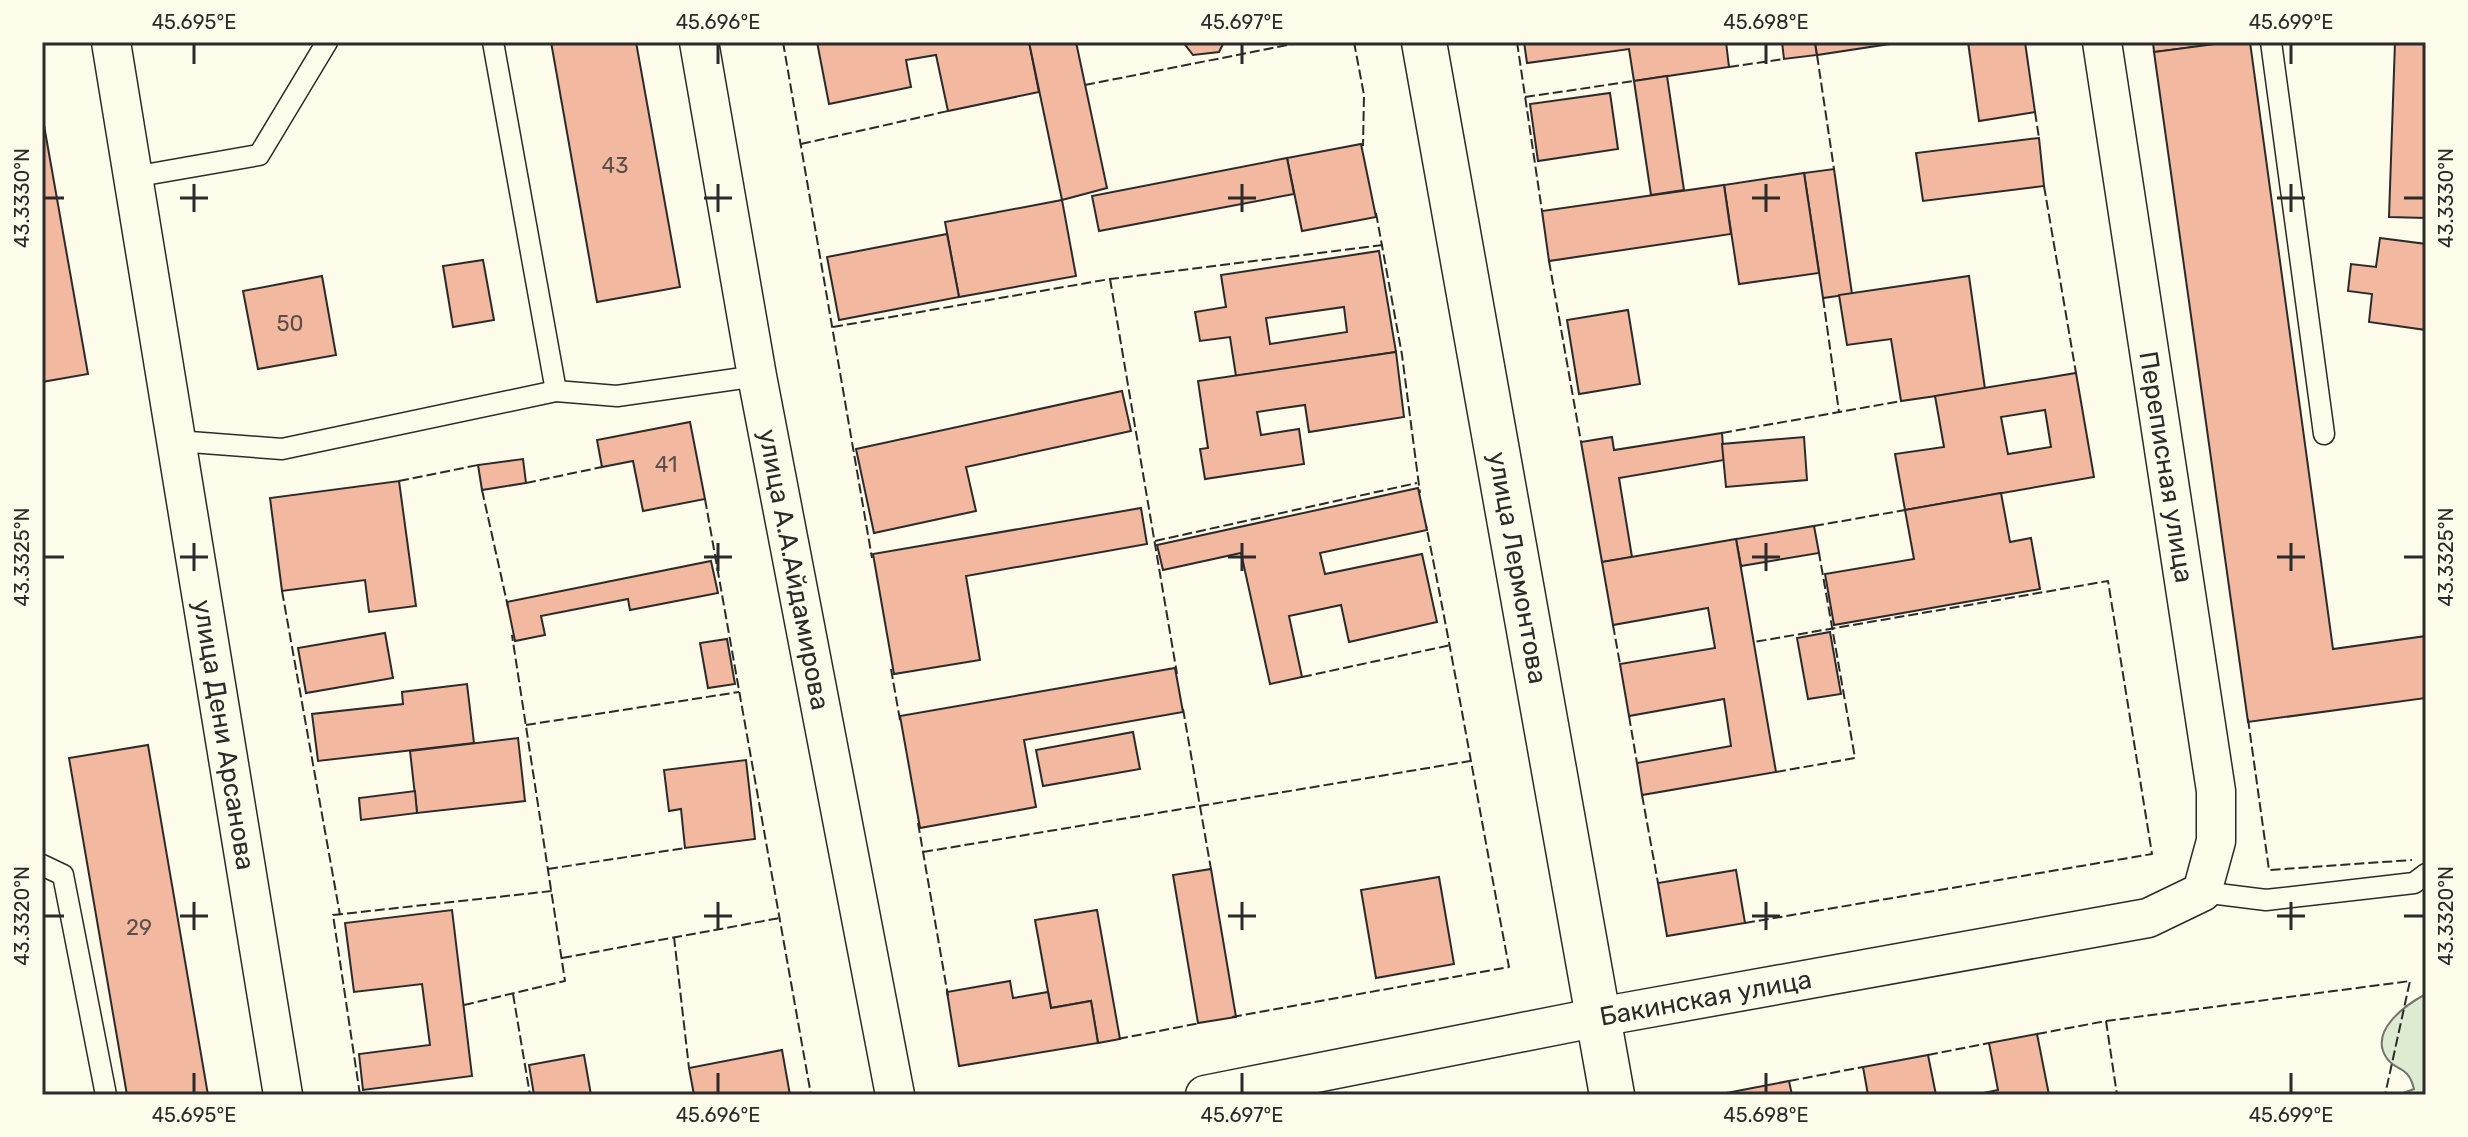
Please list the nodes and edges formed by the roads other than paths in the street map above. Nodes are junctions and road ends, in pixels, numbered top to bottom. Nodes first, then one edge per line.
1 (111, 42) edge
2 (327, 42) edge
3 (493, 42) edge
4 (699, 42) edge
5 (1424, 42) edge
6 (2102, 42) edge
7 (2271, 42) edge
8 (133, 177) junction
9 (757, 376) junction
10 (556, 391) junction
11 (2324, 434) dead end
12 (177, 441) junction
13 (42, 865) edge
14 (2426, 874) edge
15 (2202, 892) junction
16 (1599, 1017) junction
17 (106, 1095) edge
18 (283, 1095) edge
19 (895, 1095) edge
20 (1205, 1095) edge
21 (1612, 1095) edge

1 - 8 street, улица Дени Арсанова
2 - 8 lane
3 - 10 lane
4 - 9 street, улица А.А.Айдамирова
5 - 16 street, улица Лермонтова
6 - 15 street, Переписная улица
7 - 11 lane
8 - 12 street, улица Дени Арсанова
9 - 10 lane
9 - 19 street, улица А.А.Айдамирова
10 - 12 lane
12 - 18 street, улица Дени Арсанова
13 - 17 lane
14 - 15 lane
15 - 16 street, Бакинская улица
16 - 20 street, Бакинская улица
16 - 21 street, улица Лермонтова

